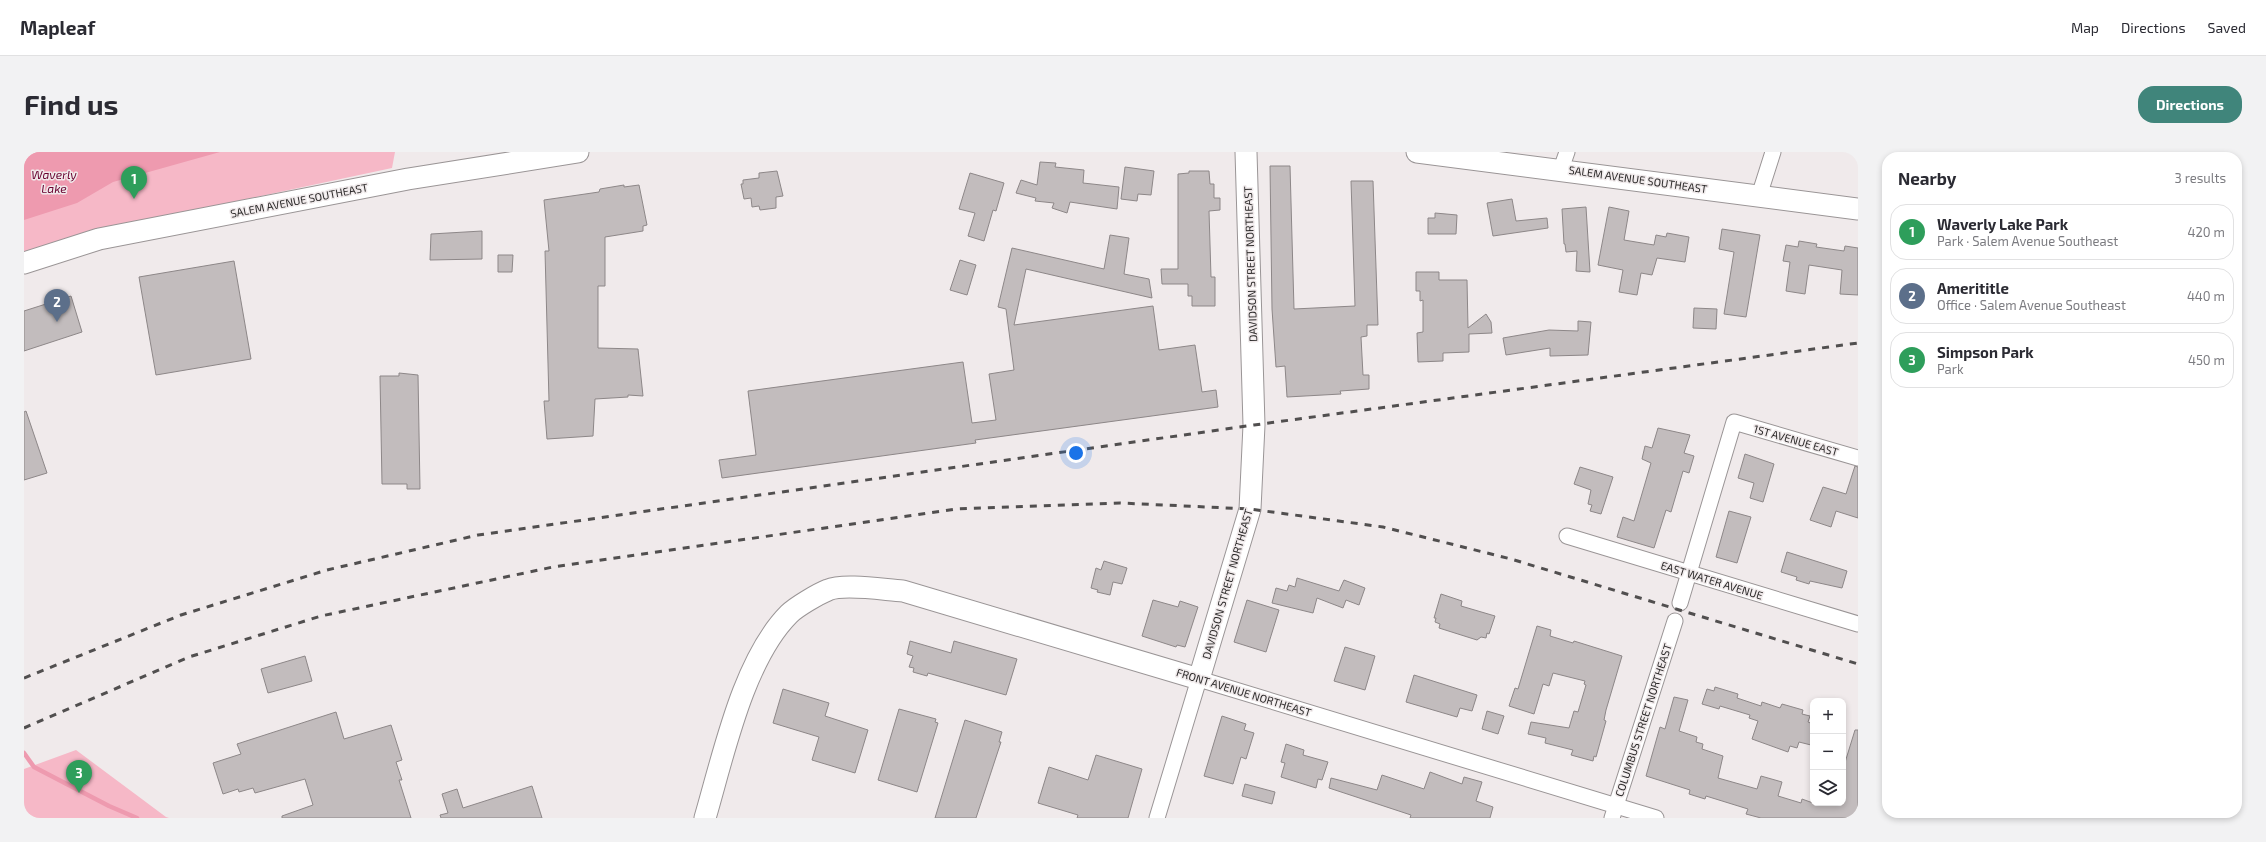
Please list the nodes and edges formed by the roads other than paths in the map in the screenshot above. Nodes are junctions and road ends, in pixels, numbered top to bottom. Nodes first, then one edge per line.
1 (578, 152) edge
2 (1246, 152) edge
3 (1417, 152) edge
4 (1773, 152) edge
5 (497, 158) edge
6 (1564, 161) edge
7 (1759, 196) junction
8 (1858, 209) edge
9 (24, 262) edge
10 (1858, 458) edge
11 (1567, 536) dead end
12 (1689, 573) junction
13 (1680, 603) dead end
14 (1675, 621) dead end
15 (1858, 624) edge
16 (1199, 679) junction
17 (1613, 812) edge
18 (705, 818) edge
19 (1156, 818) edge
20 (1656, 818) edge

1 - 5 street, SALEM AVENUE SOUTHEAST
2 - 16 street, DAVIDSON STREET NORTHEAST
3 - 6 street, SALEM AVENUE SOUTHEAST
4 - 7 street
5 - 9 street, SALEM AVENUE SOUTHEAST
6 - 7 street, SALEM AVENUE SOUTHEAST
7 - 8 street, SALEM AVENUE SOUTHEAST
10 - 12 street, 1ST AVENUE EAST
11 - 12 street, EAST WATER AVENUE
12 - 13 street
12 - 15 street, EAST WATER AVENUE
14 - 17 street, COLUMBUS STREET NORTHEAST
16 - 17 street, FRONT AVENUE NORTHEAST
16 - 18 street, FRONT AVENUE NORTHEAST
16 - 19 street, DAVIDSON STREET NORTHEAST
17 - 20 street, FRONT AVENUE NORTHEAST

